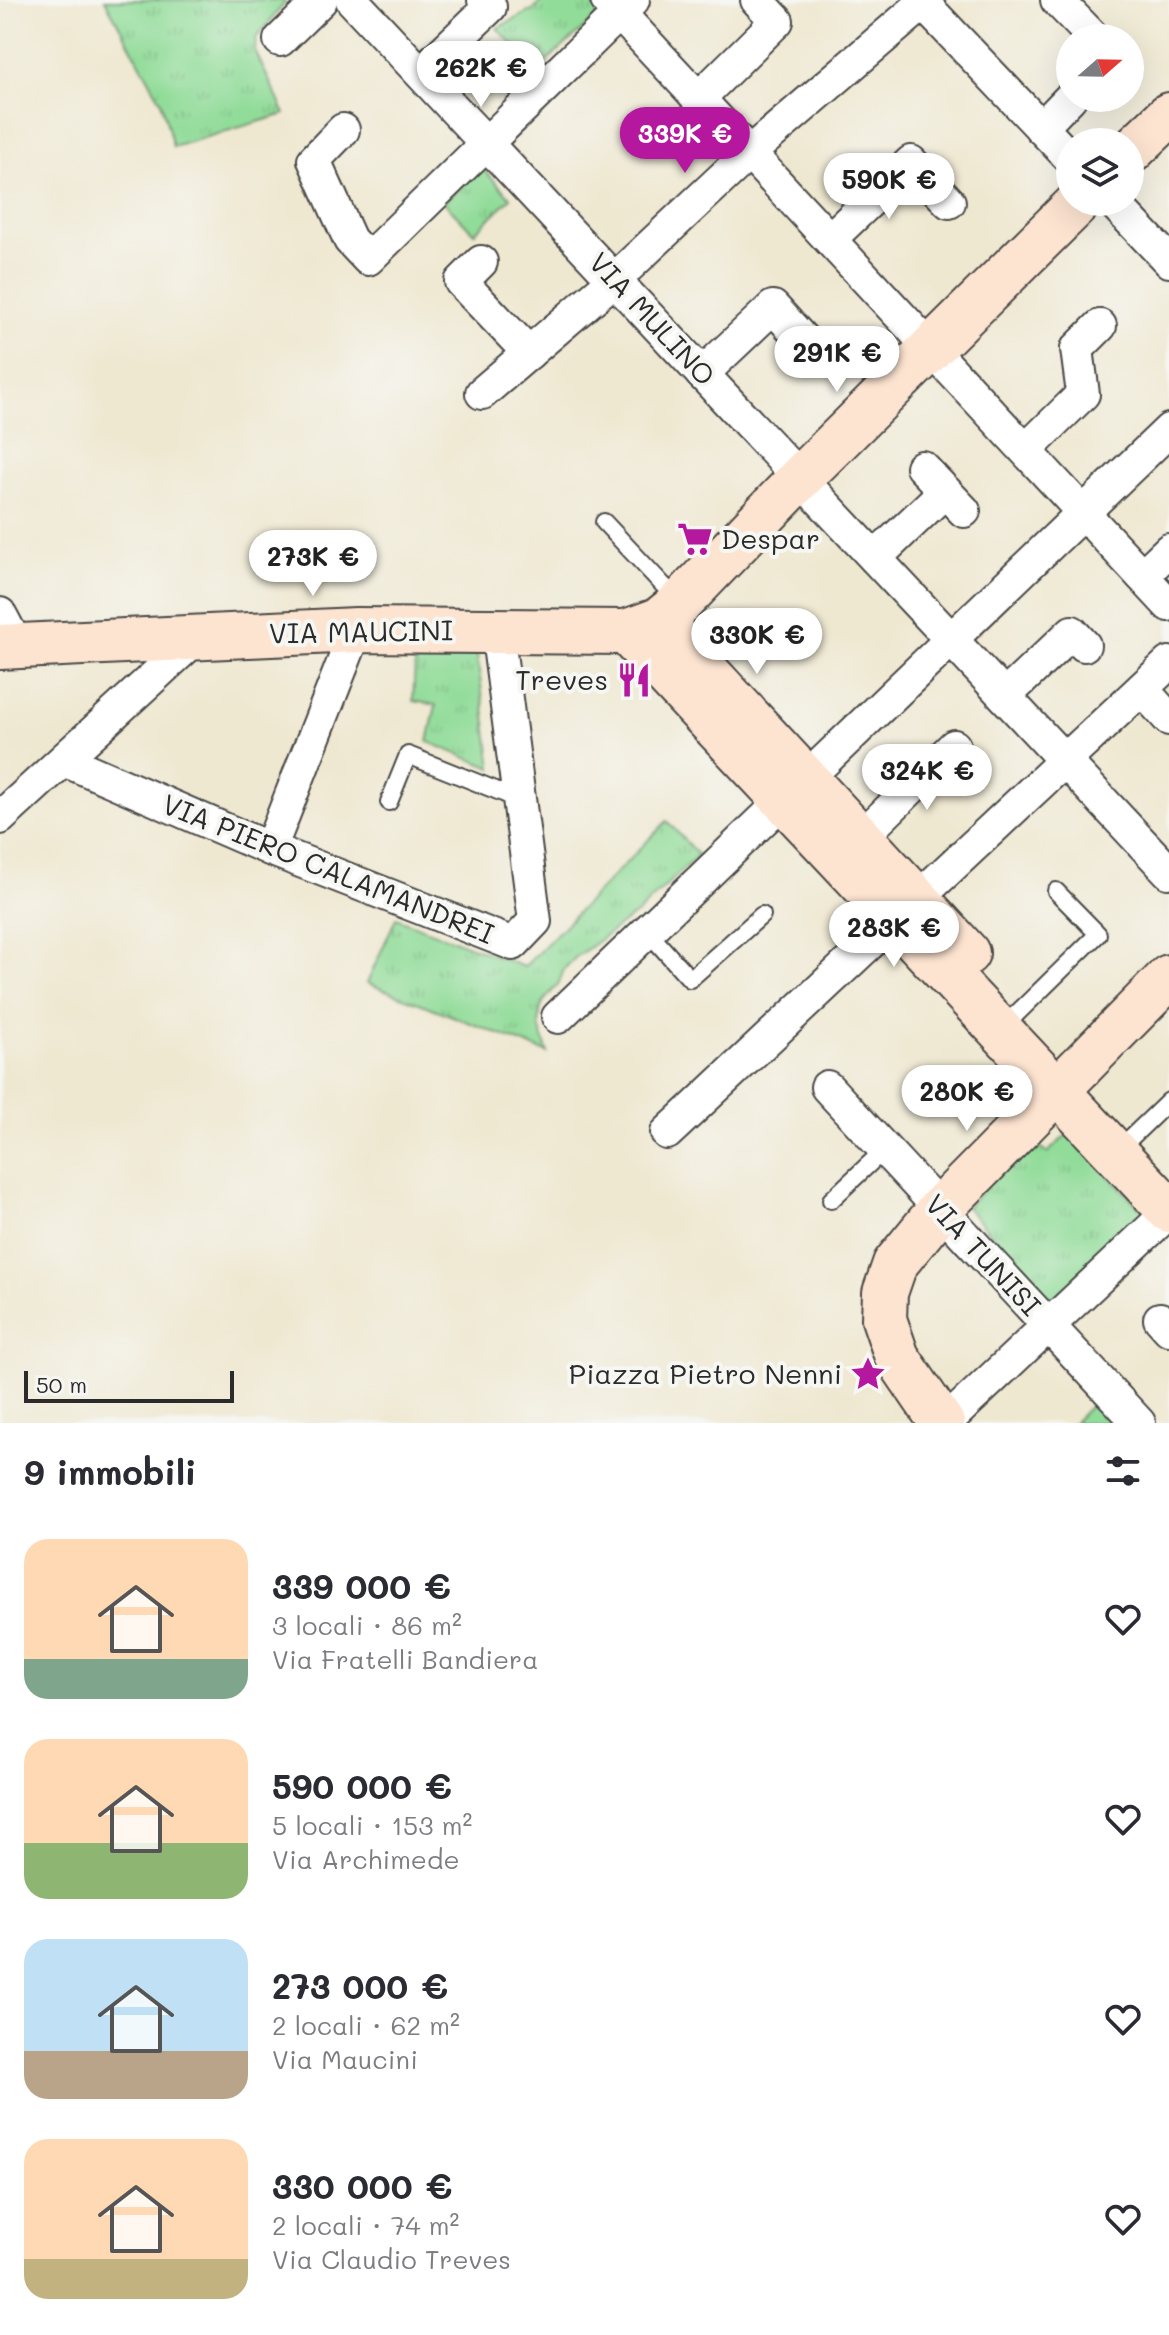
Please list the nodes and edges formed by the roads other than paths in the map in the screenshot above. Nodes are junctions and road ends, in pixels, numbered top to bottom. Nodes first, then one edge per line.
1 (321, 0) edge
2 (352, 0) edge
3 (484, 0) edge
4 (757, 0) edge
5 (1057, 0) edge
6 (923, 1) edge
7 (620, 5) edge
8 (1080, 24) edge
9 (280, 40) dead end
10 (421, 73) junction
11 (699, 98) junction
12 (1056, 112) edge
13 (1169, 115) edge
14 (1041, 128) junction
15 (343, 130) dead end
16 (1144, 139) edge
17 (487, 143) junction
18 (1056, 144) edge
19 (749, 153) junction
20 (949, 202) dead end
21 (1065, 216) edge
22 (1126, 216) edge
23 (830, 239) junction
24 (1169, 261) edge
25 (481, 262) dead end
26 (615, 279) junction
27 (1100, 326) dead end
28 (805, 342) dead end
29 (932, 349) junction
30 (529, 353) junction
31 (702, 374) junction
32 (482, 393) dead end
33 (1169, 430) edge
34 (1026, 450) junction
35 (922, 467) dead end
36 (800, 478) junction
37 (1084, 512) junction
38 (604, 522) dead end
39 (1169, 550) edge
40 (875, 558) junction
41 (1142, 576) junction
42 (1169, 605) edge
43 (655, 618) junction
44 (356, 630) junction
45 (497, 630) junction
46 (795, 634) dead end
47 (6, 636) edge
48 (196, 638) junction
49 (951, 639) junction
50 (1084, 645) dead end
51 (689, 653) junction
52 (1169, 663) edge
53 (1142, 689) junction
54 (1005, 696) junction
55 (1169, 719) edge
56 (954, 746) dead end
57 (64, 760) junction
58 (1065, 761) junction
59 (794, 789) junction
60 (518, 799) junction
61 (389, 802) dead end
62 (0, 818) edge
63 (270, 849) junction
64 (850, 849) junction
65 (1166, 863) edge
66 (1056, 891) dead end
67 (906, 910) junction
68 (762, 915) dead end
69 (647, 931) junction
70 (1169, 977) edge
71 (558, 1017) dead end
72 (1010, 1021) junction
73 (1066, 1080) junction
74 (827, 1087) dead end
75 (1169, 1101) edge
76 (667, 1133) dead end
77 (1125, 1144) junction
78 (885, 1149) junction
79 (1169, 1170) edge
80 (831, 1200) dead end
81 (940, 1209) junction
82 (1169, 1211) edge
83 (1049, 1326) junction
84 (953, 1415) edge
85 (1139, 1423) edge

1 - 9 street
2 - 10 street, VIA MULINO
3 - 10 street
4 - 11 street
5 - 8 street
6 - 14 street
6 - 19 street
7 - 11 street
7 - 17 street
10 - 17 street, VIA MULINO
11 - 19 street
12 - 14 street
13 - 16 street
14 - 18 street
15 - 17 street
17 - 26 street, VIA MULINO
19 - 23 street
19 - 26 street
20 - 23 street
21 - 29 street
22 - 24 street
23 - 29 street
25 - 30 street
26 - 30 street
26 - 31 street, VIA MULINO
27 - 34 street
28 - 31 street
29 - 34 street
29 - 36 street
30 - 32 street
31 - 36 street, VIA MULINO
33 - 37 street
34 - 37 street
35 - 40 street
36 - 40 street, VIA MULINO
36 - 43 street
37 - 41 street
37 - 49 street
38 - 43 lane
39 - 41 street
40 - 49 street, VIA MULINO
41 - 42 street
43 - 45 street, VIA MAUCINI
43 - 51 street
43 - 59 street
44 - 45 street, VIA MAUCINI
44 - 48 street, VIA MAUCINI
44 - 63 street
45 - 60 street, VIA PIERO CALAMANDREI
46 - 51 street
47 - 48 street, VIA MAUCINI
48 - 57 street
49 - 54 street, VIA MULINO
49 - 59 street
50 - 54 street
51 - 59 street
52 - 53 street
53 - 55 street
53 - 58 street
54 - 58 street, VIA MULINO
56 - 64 street
57 - 62 street
57 - 63 street, VIA PIERO CALAMANDREI
58 - 65 street, VIA MULINO
58 - 67 street
59 - 64 street
59 - 69 street
60 - 61 lane
60 - 63 street, VIA PIERO CALAMANDREI
64 - 67 street
66 - 72 lane
67 - 72 street
67 - 76 street
68 - 69 lane
69 - 71 street
70 - 73 street
72 - 73 street
73 - 77 street
73 - 81 street
74 - 78 street, VIA TUNISI
75 - 77 lane
77 - 79 street
77 - 82 street
78 - 80 lane
78 - 81 street, VIA TUNISI
81 - 83 street, VIA TUNISI
81 - 84 street
82 - 83 street
83 - 84 street
83 - 85 street, VIA TUNISI

